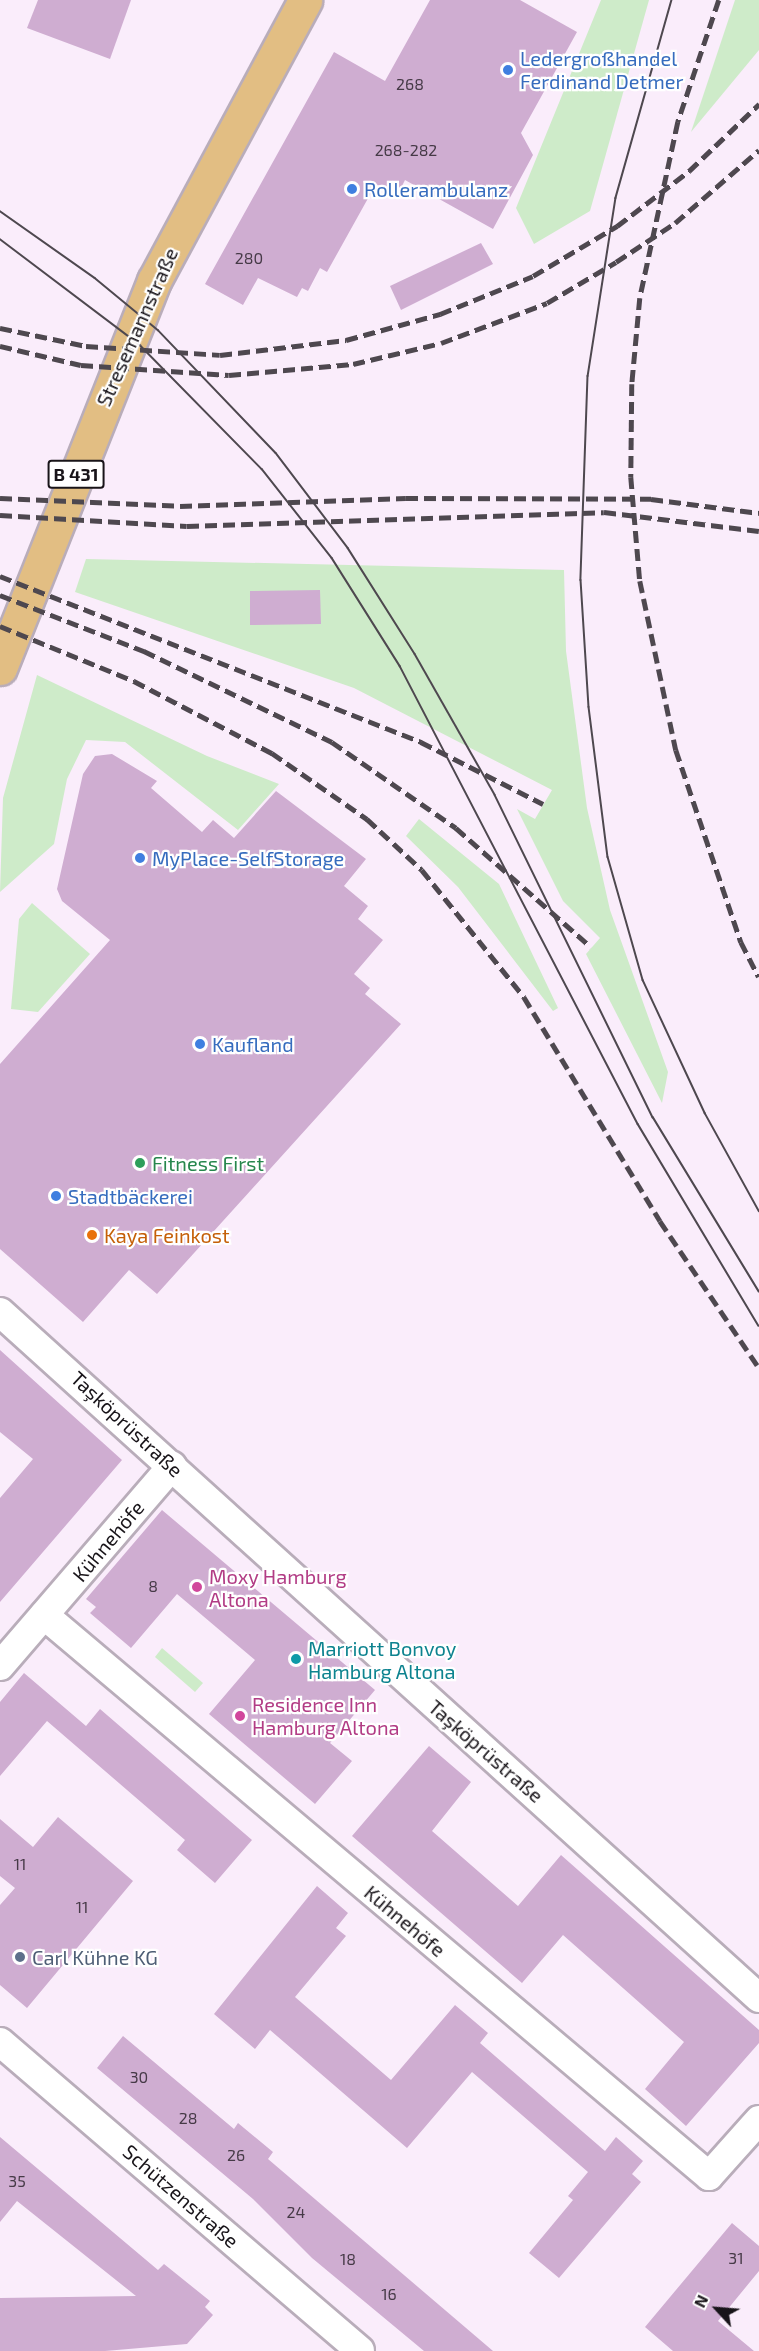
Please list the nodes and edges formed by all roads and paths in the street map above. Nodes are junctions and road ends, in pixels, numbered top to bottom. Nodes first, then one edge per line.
1 (305, 0) edge
2 (0, 668) edge
3 (0, 1311) edge
4 (172, 1466) junction
5 (44, 1615) junction
6 (0, 1666) edge
7 (759, 1998) edge
8 (0, 2043) edge
9 (759, 2120) edge
10 (360, 2351) edge

1 - 2 main road, Stresemannstraße / B 431
3 - 4 street, Taşköprüstraße
4 - 5 street, Kühnehöfe
4 - 7 street, Taşköprüstraße
5 - 6 street, Kühnehöfe
5 - 9 street, Kühnehöfe
8 - 10 street, Schützenstraße

